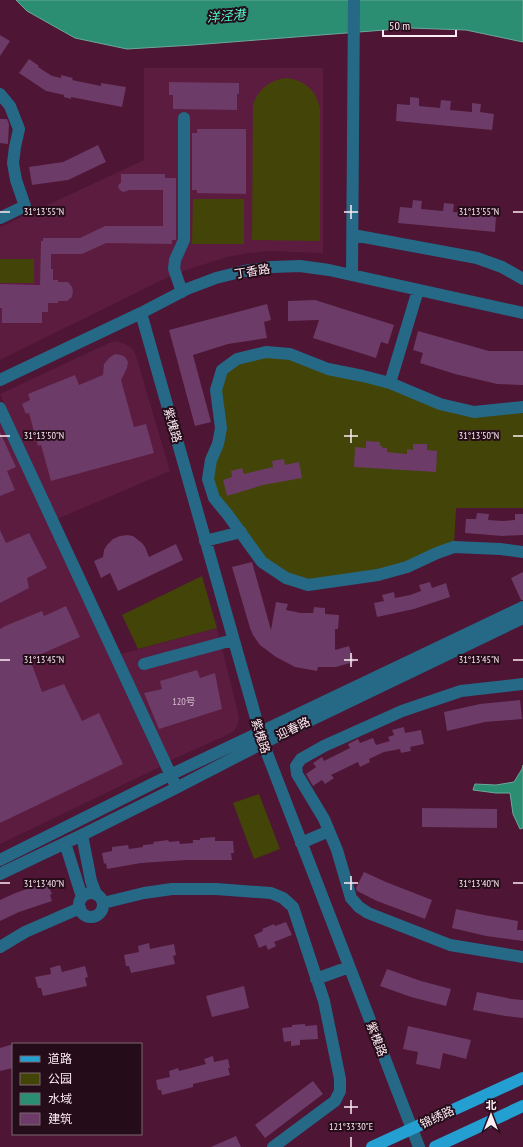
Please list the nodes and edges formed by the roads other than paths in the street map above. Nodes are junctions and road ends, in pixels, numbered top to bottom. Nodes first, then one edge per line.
1 (354, 0) edge
2 (0, 94) edge
3 (184, 118) dead end
4 (0, 218) edge
5 (353, 235) junction
6 (352, 275) junction
7 (523, 279) edge
8 (418, 290) junction
9 (182, 292) junction
10 (141, 313) junction
11 (523, 313) edge
12 (0, 380) edge
13 (390, 383) junction
14 (523, 407) edge
15 (0, 408) edge
16 (241, 532) junction
17 (205, 541) junction
18 (523, 552) edge
19 (523, 607) edge
20 (523, 618) edge
21 (233, 640) junction
22 (144, 664) dead end
23 (523, 684) edge
24 (261, 738) junction
25 (170, 775) junction
26 (176, 788) junction
27 (329, 831) junction
28 (82, 835) junction
29 (65, 843) junction
30 (301, 843) junction
31 (0, 860) edge
32 (0, 874) edge
33 (100, 898) junction
34 (81, 903) junction
35 (0, 947) edge
36 (523, 957) edge
37 (349, 967) junction
38 (316, 979) junction
39 (523, 1078) edge
40 (523, 1106) edge
41 (412, 1129) junction
42 (272, 1147) edge
43 (372, 1147) edge
44 (419, 1147) edge
45 (435, 1147) edge

1 - 5 street
2 - 4 street
3 - 9 street
5 - 6 street
5 - 7 street
6 - 8 street, 丁香路
6 - 9 street, 丁香路
8 - 11 street, 丁香路
8 - 13 street
9 - 10 street, 丁香路
10 - 12 street, 丁香路
10 - 17 street, 紫槐路
13 - 14 street
13 - 16 street
15 - 25 street
16 - 17 street
16 - 18 street
17 - 21 street, 紫槐路
19 - 24 street, 迎春路
20 - 24 street, 迎春路
21 - 22 street
21 - 24 street, 紫槐路
23 - 27 street
24 - 25 street, 迎春路
24 - 26 street, 迎春路
24 - 30 street, 紫槐路
25 - 26 street
25 - 31 street, 迎春路
26 - 28 street, 迎春路
27 - 30 street
27 - 36 street
28 - 29 street, 迎春路
28 - 33 street
29 - 32 street, 迎春路
29 - 34 street
30 - 37 street, 紫槐路
33 - 34 street
33 - 34 street
33 - 38 street
34 - 35 street
37 - 38 street
37 - 41 street, 紫槐路
38 - 42 street
39 - 41 main road, 锦绣路
40 - 45 main road
41 - 43 main road, 锦绣路
41 - 44 street, 紫槐路

